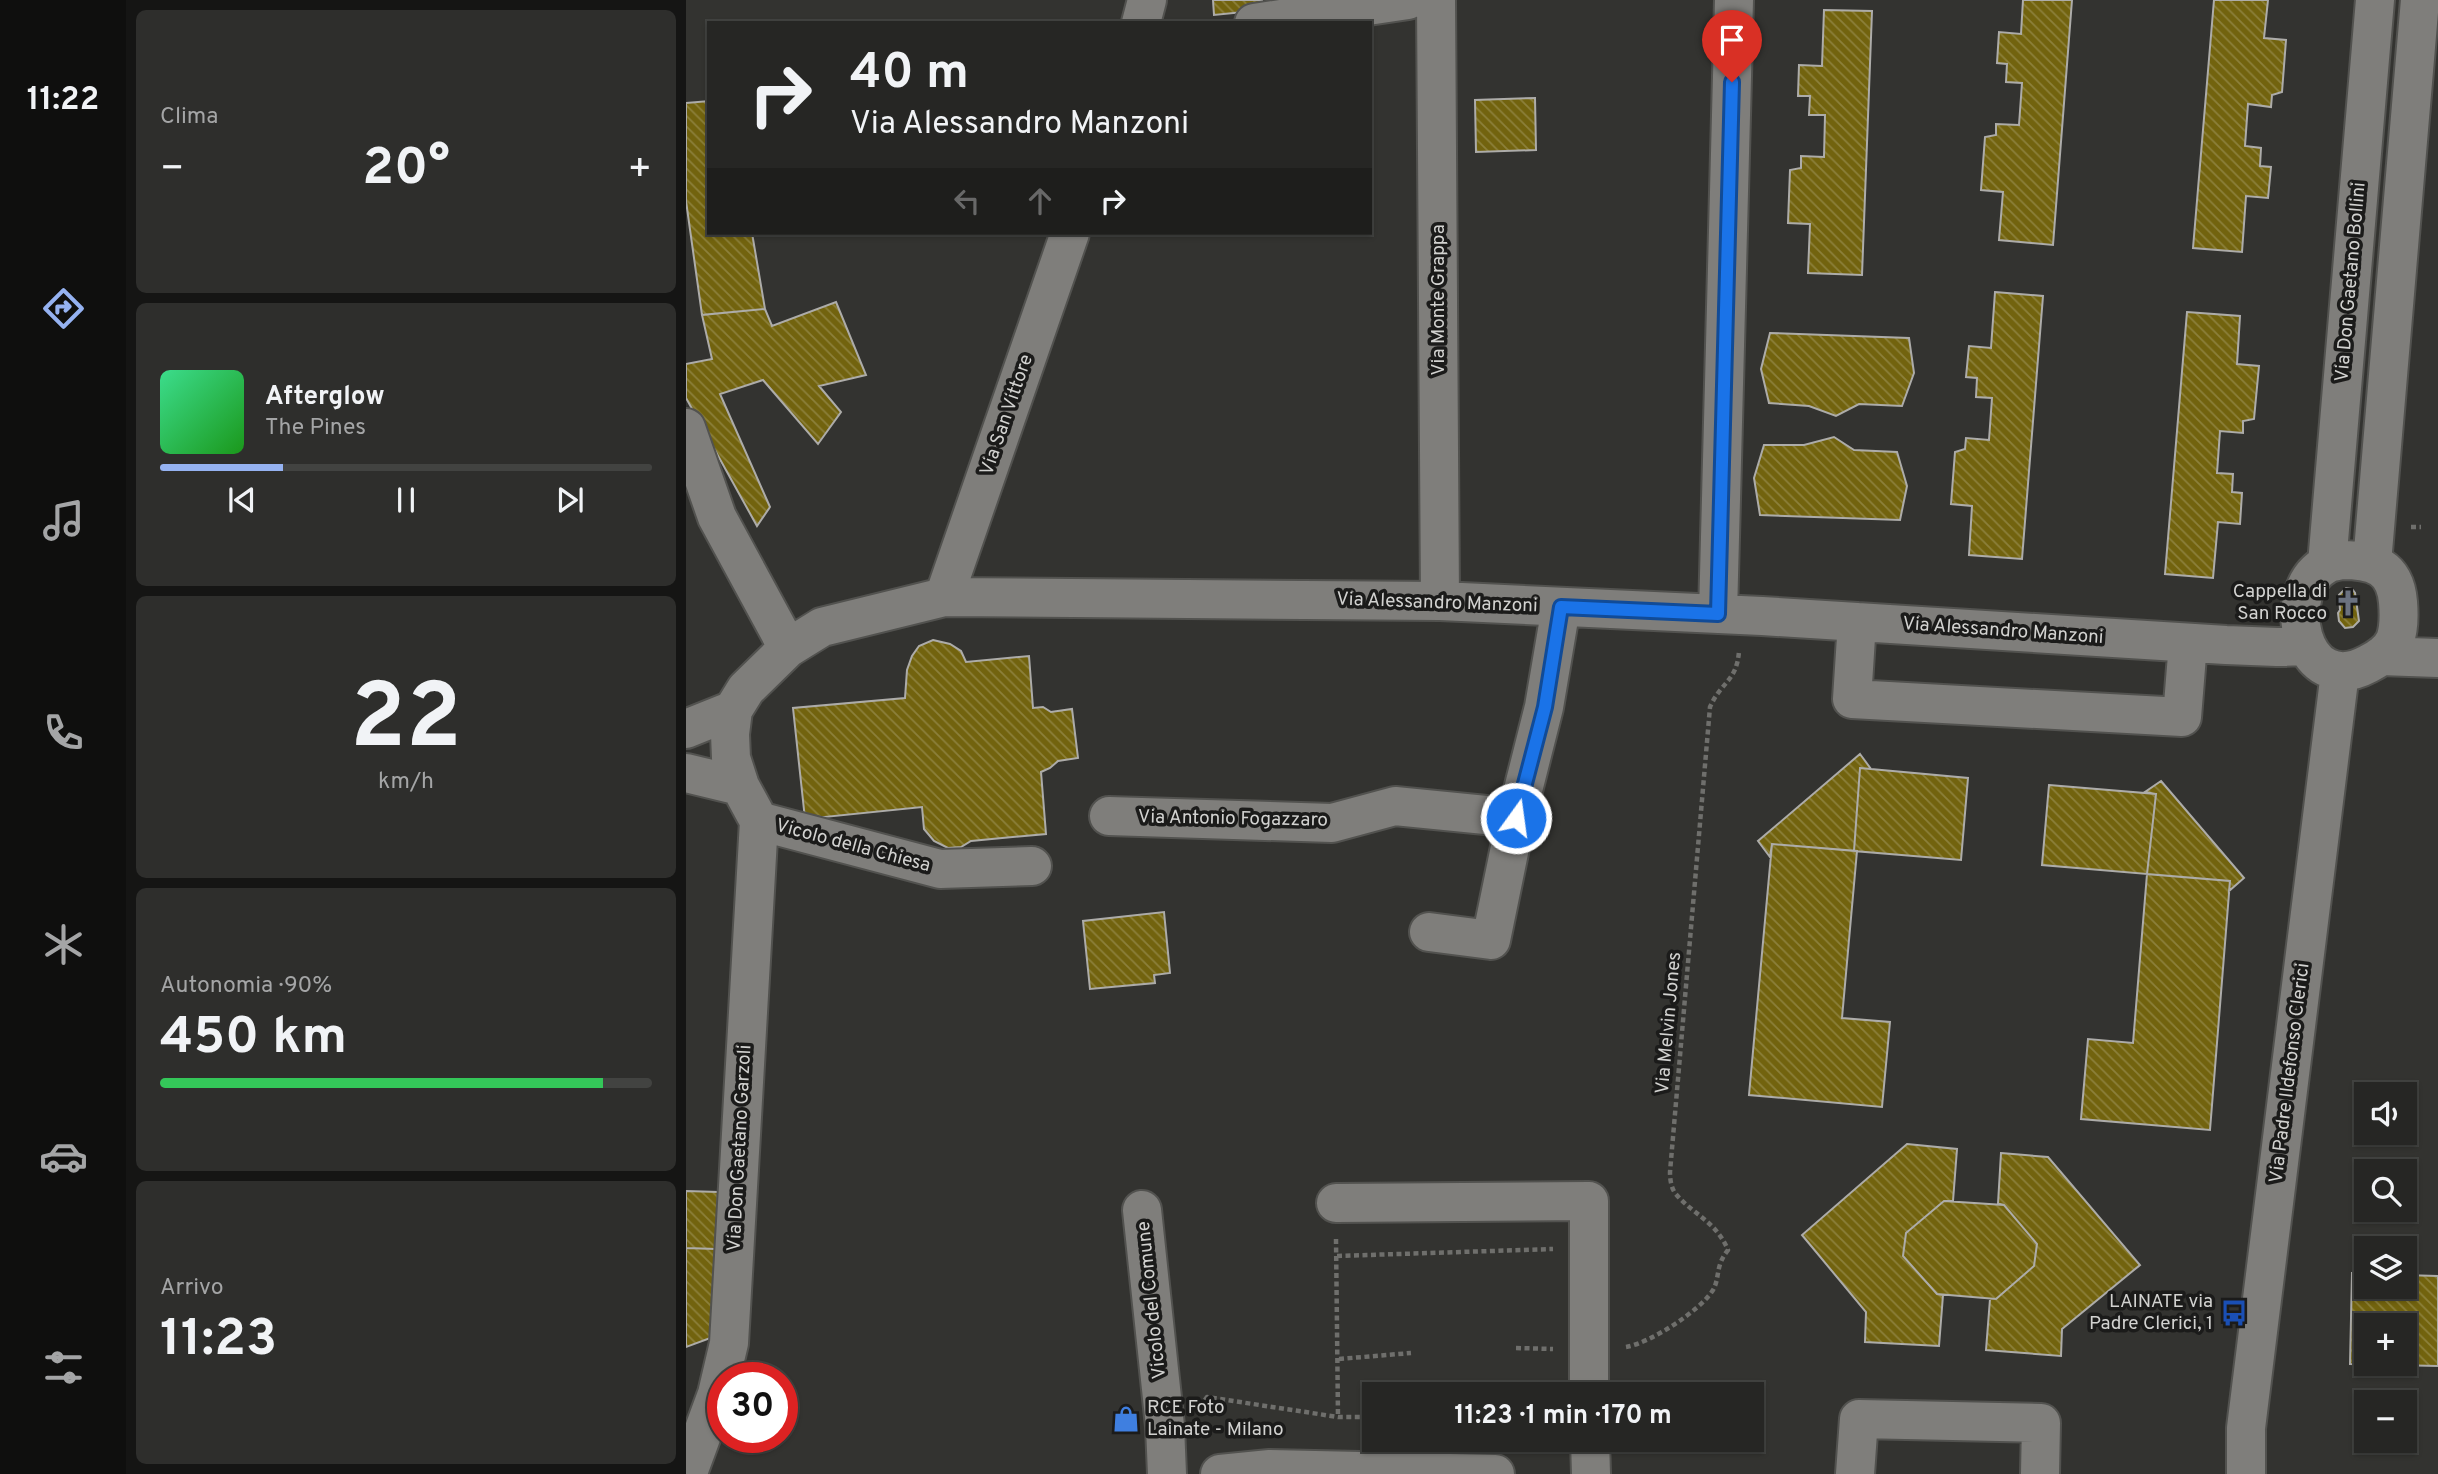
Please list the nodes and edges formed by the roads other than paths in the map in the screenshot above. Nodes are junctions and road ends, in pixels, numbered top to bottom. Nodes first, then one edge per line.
1 (1147, 0) edge
2 (1408, 0) edge
3 (1436, 0) edge
4 (1734, 0) edge
5 (2375, 0) edge
6 (2420, 0) edge
7 (1142, 21) edge
8 (1267, 21) edge
9 (1069, 235) edge
10 (686, 428) edge
11 (2372, 563) junction
12 (2328, 564) junction
13 (944, 597) junction
14 (1440, 601) junction
15 (1561, 607) junction
16 (1730, 615) junction
17 (1857, 622) junction
18 (2389, 640) junction
19 (2188, 643) junction
20 (2306, 646) junction
21 (2438, 648) edge
22 (2438, 658) edge
23 (775, 659) junction
24 (2340, 672) junction
25 (733, 710) junction
26 (686, 729) edge
27 (686, 773) edge
28 (740, 786) junction
29 (1109, 816) dead end
30 (1516, 818) junction
31 (759, 821) junction
32 (1032, 866) dead end
33 (1429, 932) dead end
34 (1336, 1203) road end
35 (1142, 1210) dead end
36 (1589, 1382) edge
37 (1590, 1452) edge
38 (688, 1470) edge
39 (1357, 1472) edge
40 (1167, 1474) edge
41 (1220, 1474) edge
42 (1495, 1474) edge
43 (1591, 1474) edge
44 (1855, 1474) edge
45 (2040, 1474) edge
46 (2246, 1474) edge

1 - 7 street
2 - 8 street
3 - 14 street, Via Monte Grappa
4 - 16 street
5 - 12 street, Via Don Gaetano Bollini
6 - 11 street
9 - 13 street, Via San Vittore
10 - 23 street
11 - 12 street
11 - 18 street
12 - 20 street
13 - 14 street, Via Alessandro Manzoni
13 - 23 street, Via Alessandro Manzoni
14 - 15 street, Via Alessandro Manzoni
15 - 16 street, Via Alessandro Manzoni
15 - 30 street
16 - 17 street, Via Alessandro Manzoni
17 - 19 street, Via Alessandro Manzoni
17 - 19 street
18 - 21 street
18 - 22 street
18 - 24 street
19 - 20 street, Via Alessandro Manzoni
20 - 24 street
23 - 25 street, Via Alessandro Manzoni
24 - 46 street, Via Padre Ildefonso Clerici
25 - 26 street
25 - 28 street
27 - 28 street
28 - 31 street
29 - 30 street, Via Antonio Fogazzaro
30 - 33 street
31 - 32 street, Vicolo della Chiesa
31 - 38 street, Via Don Gaetano Garzoli
34 - 36 street
35 - 40 street, Vicolo del Comune
37 - 43 street
39 - 41 street
39 - 42 street
44 - 45 street

